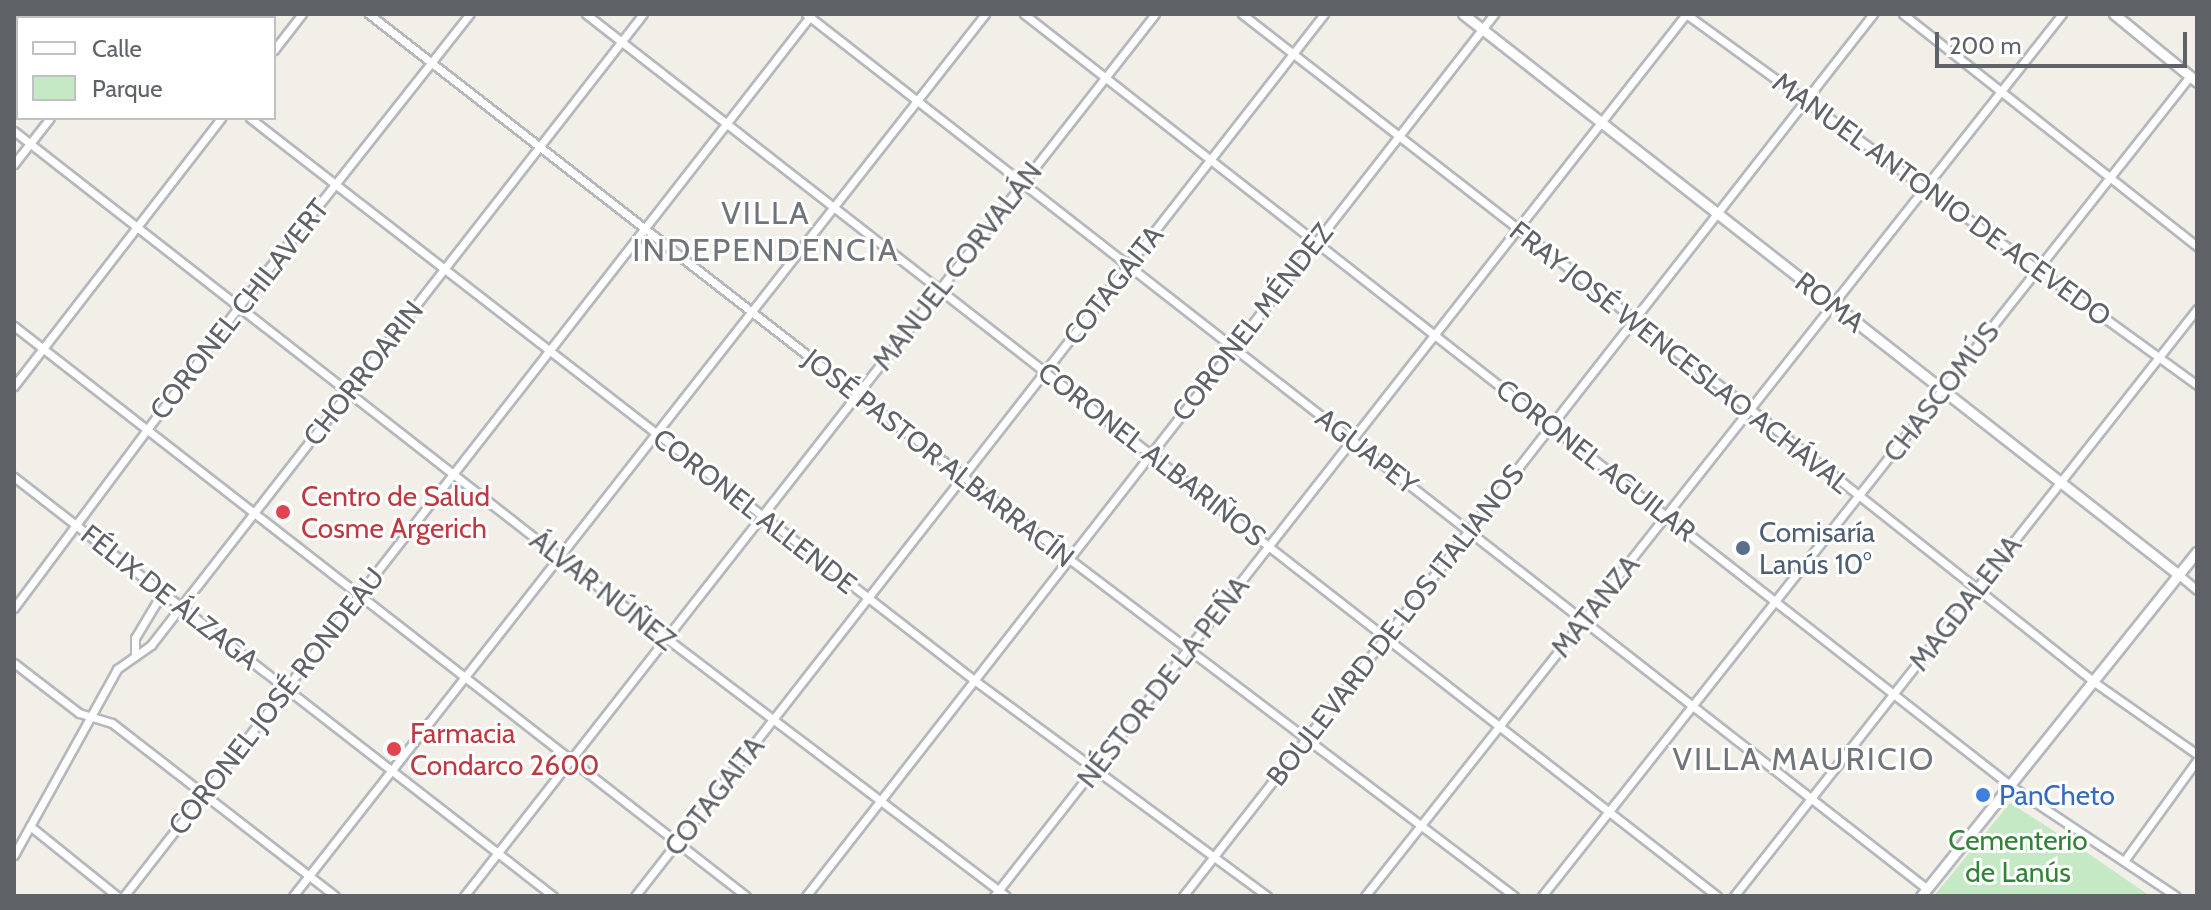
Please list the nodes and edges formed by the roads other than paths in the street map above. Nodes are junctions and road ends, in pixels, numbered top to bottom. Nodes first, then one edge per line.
1 (302, 14) edge
2 (369, 14) edge
3 (470, 14) edge
4 (586, 14) edge
5 (643, 14) edge
6 (985, 14) edge
7 (1024, 14) edge
8 (1155, 14) edge
9 (1242, 14) edge
10 (1324, 14) edge
11 (1463, 14) edge
12 (1494, 14) edge
13 (1686, 14) edge
14 (1873, 14) edge
15 (1903, 14) edge
16 (2062, 14) edge
17 (2114, 14) edge
18 (809, 15) edge
19 (1482, 29) junction
20 (622, 41) junction
21 (276, 47) edge
22 (1293, 54) junction
23 (432, 63) junction
24 (1105, 78) junction
25 (2193, 79) edge
26 (1999, 92) junction
27 (1805, 99) junction
28 (917, 100) junction
29 (48, 120) edge
30 (219, 120) edge
31 (253, 120) edge
32 (727, 122) junction
33 (1598, 123) junction
34 (14, 131) edge
35 (1398, 135) junction
36 (31, 143) junction
37 (539, 146) junction
38 (1211, 161) junction
39 (14, 164) edge
40 (2110, 179) junction
41 (1022, 181) junction
42 (335, 183) junction
43 (1924, 187) junction
44 (833, 207) junction
45 (1717, 213) junction
46 (137, 227) junction
47 (645, 228) junction
48 (1518, 229) junction
49 (1315, 242) junction
50 (2197, 246) edge
51 (1128, 265) junction
52 (2038, 267) junction
53 (445, 268) junction
54 (938, 287) junction
55 (1833, 305) junction
56 (239, 306) junction
57 (2197, 309) edge
58 (751, 311) junction
59 (1635, 319) junction
60 (14, 326) edge
61 (1436, 335) junction
62 (43, 348) junction
63 (1234, 348) junction
64 (550, 351) junction
65 (2159, 357) junction
66 (1046, 371) junction
67 (2197, 385) edge
68 (14, 386) edge
69 (1943, 390) junction
70 (348, 392) junction
71 (857, 394) junction
72 (1750, 409) junction
73 (1552, 426) junction
74 (147, 429) junction
75 (656, 433) junction
76 (1354, 441) junction
77 (1150, 452) junction
78 (452, 474) junction
79 (963, 476) junction
80 (14, 477) edge
81 (2059, 482) junction
82 (1859, 497) junction
83 (253, 512) junction
84 (761, 516) junction
85 (1667, 516) junction
86 (77, 525) junction
87 (1469, 531) junction
88 (1270, 545) junction
89 (2197, 552) edge
90 (558, 556) junction
91 (1068, 558) junction
92 (2179, 575) junction
93 (1976, 590) junction
94 (2197, 590) edge
95 (358, 594) junction
96 (165, 595) junction
97 (867, 598) junction
98 (1776, 602) junction
99 (180, 603) junction
100 (14, 608) edge
101 (1583, 620) junction
102 (1386, 637) junction
103 (666, 638) junction
104 (1189, 648) junction
105 (135, 656) junction
106 (14, 663) edge
107 (463, 677) junction
108 (974, 680) junction
109 (2094, 682) junction
110 (286, 687) junction
111 (1893, 695) junction
112 (1694, 705) junction
113 (93, 714) junction
114 (773, 720) junction
115 (1499, 726) junction
116 (1307, 737) junction
117 (2197, 757) edge
118 (570, 760) junction
119 (1096, 769) junction
120 (392, 770) junction
121 (2011, 786) junction
122 (203, 794) junction
123 (1812, 797) junction
124 (881, 803) junction
125 (1608, 811) junction
126 (1422, 824) junction
127 (30, 826) junction
128 (675, 843) junction
129 (14, 854) edge
130 (498, 854) junction
131 (1214, 856) junction
132 (2124, 861) junction
133 (309, 875) junction
134 (1924, 893) edge
135 (1000, 894) edge
136 (117, 896) edge
137 (124, 896) edge
138 (293, 896) edge
139 (335, 896) edge
140 (464, 896) edge
141 (553, 896) edge
142 (635, 896) edge
143 (746, 896) edge
144 (806, 896) edge
145 (1183, 896) edge
146 (1267, 896) edge
147 (1365, 896) edge
148 (1514, 896) edge
149 (1542, 896) edge
150 (1717, 896) edge
151 (1734, 896) edge
152 (2176, 896) edge

1 - 21 street
2 - 23 street, JOSÉ PASTOR ALBARRACÍN
3 - 23 street, CORONEL CHILAVERT
4 - 20 street, CORONEL ALBARIÑOS
5 - 20 street, CHORROARIN
6 - 28 street
7 - 24 street, CORONEL AGUILAR
8 - 24 street, MANUEL CORVALÁN
9 - 22 street, FRAY JOSÉ WENCESLAO ACHÁVAL
10 - 22 street, COTAGAITA
11 - 19 street, ROMA
12 - 19 street, CORONEL MÉNDEZ
13 - 27 street, MANUEL ANTONIO DE ACEVEDO
13 - 33 street, NÉSTOR DE LA PEÑA
14 - 27 street, BOULEVARD DE LOS ITALIANOS
15 - 26 street
16 - 26 street, MATANZA
17 - 25 street
18 - 28 street, AGUAPEY
18 - 32 street, CORONEL JOSÉ RONDEAU
19 - 33 street, ROMA
19 - 35 street, CORONEL MÉNDEZ
20 - 32 street, CORONEL ALBARIÑOS
20 - 37 street, CHORROARIN
22 - 35 street, FRAY JOSÉ WENCESLAO ACHÁVAL
22 - 38 street, COTAGAITA
23 - 37 street, JOSÉ PASTOR ALBARRACÍN
23 - 42 street, CORONEL CHILAVERT
24 - 38 street, CORONEL AGUILAR
24 - 41 street, MANUEL CORVALÁN
25 - 40 street, CHASCOMÚS
26 - 40 street
26 - 43 street, MATANZA
27 - 43 street, MANUEL ANTONIO DE ACEVEDO
27 - 45 street, BOULEVARD DE LOS ITALIANOS
28 - 41 street, AGUAPEY
28 - 44 street
29 - 36 street
30 - 46 street
31 - 42 street, CORONEL ALLENDE
32 - 44 street, CORONEL ALBARIÑOS
32 - 47 street, CORONEL JOSÉ RONDEAU
33 - 45 street, ROMA
33 - 48 street, NÉSTOR DE LA PEÑA
34 - 36 street, ÁLVAR NÚÑEZ
35 - 48 street, FRAY JOSÉ WENCESLAO ACHÁVAL
35 - 49 street, CORONEL MÉNDEZ
36 - 39 street
36 - 46 street, ÁLVAR NÚÑEZ
37 - 47 street, JOSÉ PASTOR ALBARRACÍN
37 - 53 street, CHORROARIN
38 - 49 street, CORONEL AGUILAR
38 - 51 street, COTAGAITA
40 - 50 street
40 - 52 street, CHASCOMÚS
41 - 51 street, AGUAPEY
41 - 54 street, MANUEL CORVALÁN
42 - 53 street, CORONEL ALLENDE
42 - 56 street, CORONEL CHILAVERT
43 - 52 street, MANUEL ANTONIO DE ACEVEDO
43 - 55 street, MATANZA
44 - 54 street, CORONEL ALBARIÑOS
44 - 58 street
45 - 55 street, ROMA
45 - 59 street, BOULEVARD DE LOS ITALIANOS
46 - 56 street, ÁLVAR NÚÑEZ
46 - 62 street
47 - 58 street, JOSÉ PASTOR ALBARRACÍN
47 - 64 street, CORONEL JOSÉ RONDEAU
48 - 59 street, FRAY JOSÉ WENCESLAO ACHÁVAL
48 - 61 street, NÉSTOR DE LA PEÑA
49 - 61 street, CORONEL AGUILAR
49 - 63 street, CORONEL MÉNDEZ
51 - 63 street, AGUAPEY
51 - 66 street, COTAGAITA
52 - 65 street, MANUEL ANTONIO DE ACEVEDO
52 - 69 street, CHASCOMÚS
53 - 64 street, CORONEL ALLENDE
53 - 70 street, CHORROARIN
54 - 66 street, CORONEL ALBARIÑOS
54 - 71 street, MANUEL CORVALÁN
55 - 69 street, ROMA
55 - 72 street, MATANZA
56 - 70 street, ÁLVAR NÚÑEZ
56 - 74 street, CORONEL CHILAVERT
57 - 65 street, MAGDALENA
58 - 71 street, JOSÉ PASTOR ALBARRACÍN
58 - 75 street
59 - 72 street, FRAY JOSÉ WENCESLAO ACHÁVAL
59 - 73 street, BOULEVARD DE LOS ITALIANOS
60 - 62 street
61 - 73 street, CORONEL AGUILAR
61 - 76 street, NÉSTOR DE LA PEÑA
62 - 68 street
62 - 74 street
63 - 76 street, AGUAPEY
63 - 77 street, CORONEL MÉNDEZ
64 - 75 street, CORONEL ALLENDE
64 - 78 street, CORONEL JOSÉ RONDEAU
65 - 67 street, MANUEL ANTONIO DE ACEVEDO
65 - 81 street, MAGDALENA
66 - 77 street, CORONEL ALBARIÑOS
66 - 79 street, COTAGAITA
69 - 81 street, ROMA
69 - 82 street, CHASCOMÚS
70 - 78 street, ÁLVAR NÚÑEZ
70 - 83 street, CHORROARIN
71 - 79 street, JOSÉ PASTOR ALBARRACÍN
71 - 84 street, MANUEL CORVALÁN
72 - 82 street, FRAY JOSÉ WENCESLAO ACHÁVAL
72 - 85 street, MATANZA
73 - 85 street, CORONEL AGUILAR
73 - 87 street, BOULEVARD DE LOS ITALIANOS
74 - 83 street
74 - 86 street, CORONEL CHILAVERT
75 - 84 street, CORONEL ALLENDE
75 - 90 street
76 - 87 street, AGUAPEY
76 - 88 street, NÉSTOR DE LA PEÑA
77 - 88 street, CORONEL ALBARIÑOS
77 - 91 street, CORONEL MÉNDEZ
78 - 90 street, ÁLVAR NÚÑEZ
78 - 95 street, CORONEL JOSÉ RONDEAU
79 - 91 street, JOSÉ PASTOR ALBARRACÍN
79 - 97 street, COTAGAITA
80 - 86 street, FÉLIX DE ÁLZAGA
81 - 92 street, ROMA
81 - 93 street, MAGDALENA
82 - 93 street, FRAY JOSÉ WENCESLAO ACHÁVAL
82 - 98 street, CHASCOMÚS
83 - 95 street
83 - 99 street, CHORROARIN
84 - 97 street, CORONEL ALLENDE
84 - 103 street, MANUEL CORVALÁN
85 - 98 street, CORONEL AGUILAR
85 - 101 street, MATANZA
86 - 96 street, FÉLIX DE ÁLZAGA
86 - 100 street, CORONEL CHILAVERT
87 - 101 street, AGUAPEY
87 - 102 street, BOULEVARD DE LOS ITALIANOS
88 - 102 street, CORONEL ALBARIÑOS
88 - 104 street, NÉSTOR DE LA PEÑA
89 - 92 street
90 - 103 street, ÁLVAR NÚÑEZ
90 - 107 street
91 - 104 street, JOSÉ PASTOR ALBARRACÍN
91 - 108 street, CORONEL MÉNDEZ
92 - 94 street, ROMA
92 - 109 street
93 - 109 street, FRAY JOSÉ WENCESLAO ACHÁVAL
93 - 111 street, MAGDALENA
95 - 107 street
95 - 110 street, CORONEL JOSÉ RONDEAU
96 - 99 street, FÉLIX DE ÁLZAGA
96 - 105 street
97 - 108 street, CORONEL ALLENDE
97 - 114 street, COTAGAITA
98 - 111 street, CORONEL AGUILAR
98 - 112 street, CHASCOMÚS
99 - 105 street, CHORROARIN
99 - 110 street, FÉLIX DE ÁLZAGA
101 - 112 street, AGUAPEY
101 - 115 street, MATANZA
102 - 115 street, CORONEL ALBARIÑOS
102 - 116 street, BOULEVARD DE LOS ITALIANOS
103 - 114 street, ÁLVAR NÚÑEZ
103 - 118 street, MANUEL CORVALÁN
104 - 116 street, JOSÉ PASTOR ALBARRACÍN
104 - 119 street, NÉSTOR DE LA PEÑA
105 - 113 street, CHORROARIN
106 - 113 street
107 - 118 street
107 - 120 street
108 - 119 street, CORONEL ALLENDE
108 - 124 street, CORONEL MÉNDEZ
109 - 117 street, FRAY JOSÉ WENCESLAO ACHÁVAL
109 - 121 street
110 - 120 street, FÉLIX DE ÁLZAGA
110 - 122 street, CORONEL JOSÉ RONDEAU
111 - 121 street, CORONEL AGUILAR
111 - 123 street, MAGDALENA
112 - 123 street, AGUAPEY
112 - 125 street, CHASCOMÚS
113 - 122 street
113 - 127 street, CHORROARIN
114 - 124 street, ÁLVAR NÚÑEZ
114 - 128 street, COTAGAITA
115 - 125 street, CORONEL ALBARIÑOS
115 - 126 street, MATANZA
116 - 126 street, JOSÉ PASTOR ALBARRACÍN
116 - 131 street, BOULEVARD DE LOS ITALIANOS
117 - 132 street
118 - 128 street
118 - 130 street, MANUEL CORVALÁN
119 - 131 street, CORONEL ALLENDE
119 - 135 street, NÉSTOR DE LA PEÑA
120 - 130 street, FÉLIX DE ÁLZAGA
120 - 133 street
121 - 132 street, CORONEL AGUILAR
121 - 134 street
122 - 133 street
122 - 137 street, CORONEL JOSÉ RONDEAU
123 - 134 street, AGUAPEY
123 - 151 street, MAGDALENA
124 - 135 street, ÁLVAR NÚÑEZ
124 - 144 street, CORONEL MÉNDEZ
125 - 149 street, CHASCOMÚS
125 - 150 street, CORONEL ALBARIÑOS
126 - 147 street, MATANZA
126 - 148 street, JOSÉ PASTOR ALBARRACÍN
127 - 129 street, CHORROARIN
127 - 136 street
128 - 142 street, COTAGAITA
128 - 143 street
130 - 140 street, MANUEL CORVALÁN
130 - 141 street, FÉLIX DE ÁLZAGA
131 - 145 street, BOULEVARD DE LOS ITALIANOS
131 - 146 street, CORONEL ALLENDE
132 - 152 street, CORONEL AGUILAR
133 - 138 street
133 - 139 street

